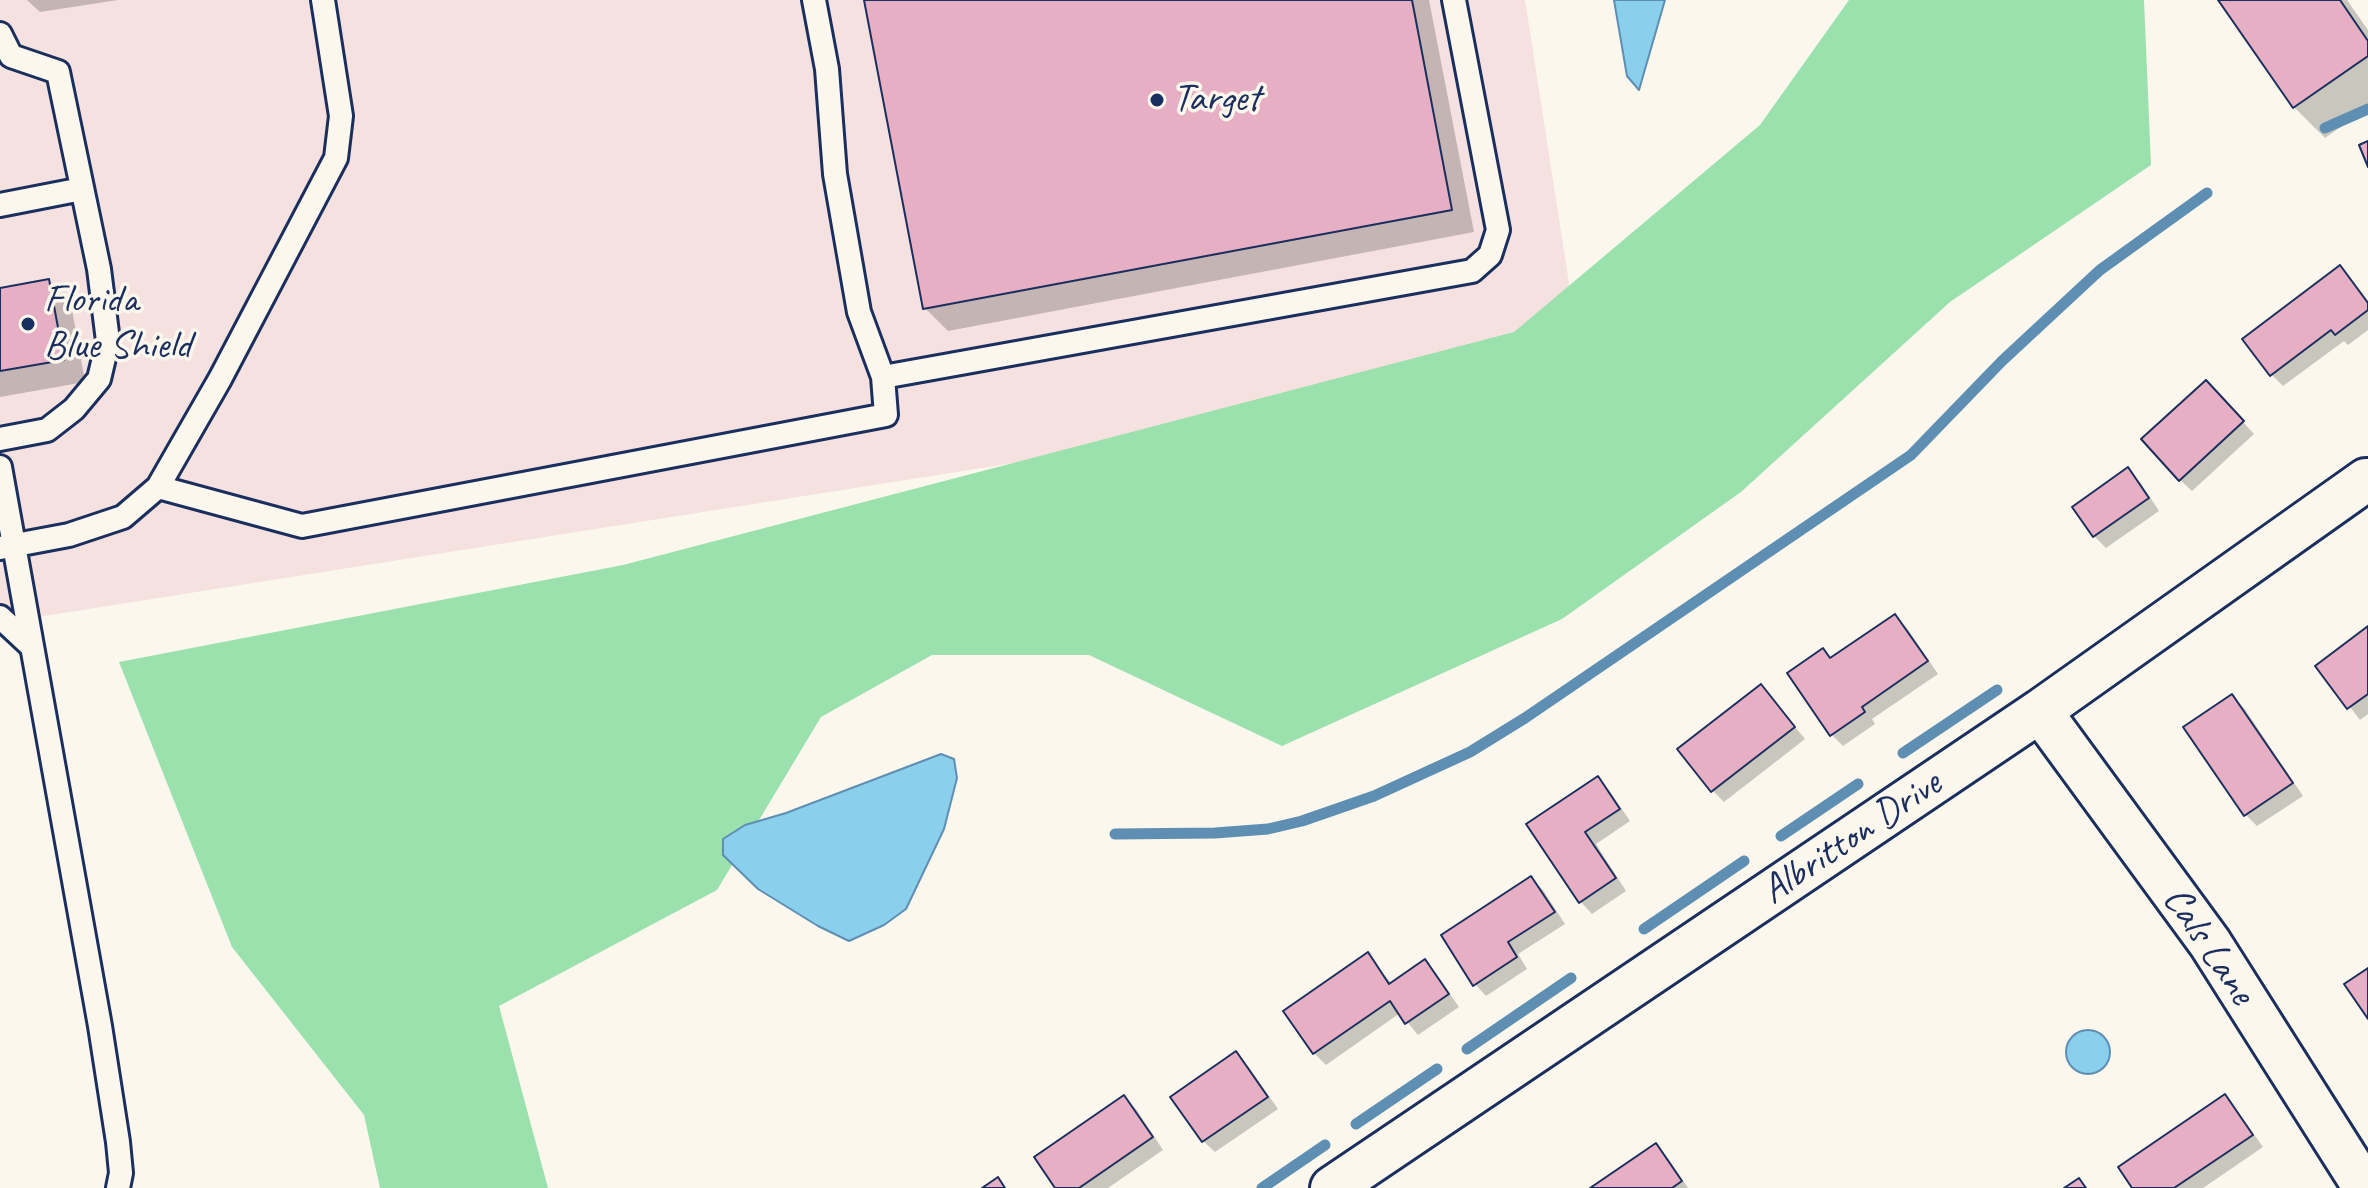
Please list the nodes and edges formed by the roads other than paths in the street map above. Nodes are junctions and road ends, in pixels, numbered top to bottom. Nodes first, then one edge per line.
1 (323, 0) edge
2 (814, 0) edge
3 (1454, 0) edge
4 (0, 34) edge
5 (82, 189) junction
6 (0, 205) edge
7 (883, 377) junction
8 (0, 439) edge
9 (0, 467) edge
10 (2366, 480) dead end
11 (158, 487) junction
12 (6, 547) edge
13 (0, 617) edge
14 (30, 645) junction
15 (2040, 711) junction
16 (118, 1188) edge
17 (1332, 1188) edge
18 (2365, 1188) edge

1 - 11 lane
2 - 7 lane
3 - 7 lane
4 - 5 lane
5 - 6 lane
5 - 8 lane
7 - 11 lane
9 - 12 lane
10 - 15 street, Albritton Drive
11 - 12 lane
12 - 14 lane
13 - 14 lane
14 - 16 lane
15 - 17 street, Albritton Drive
15 - 18 street, Cals Lane

